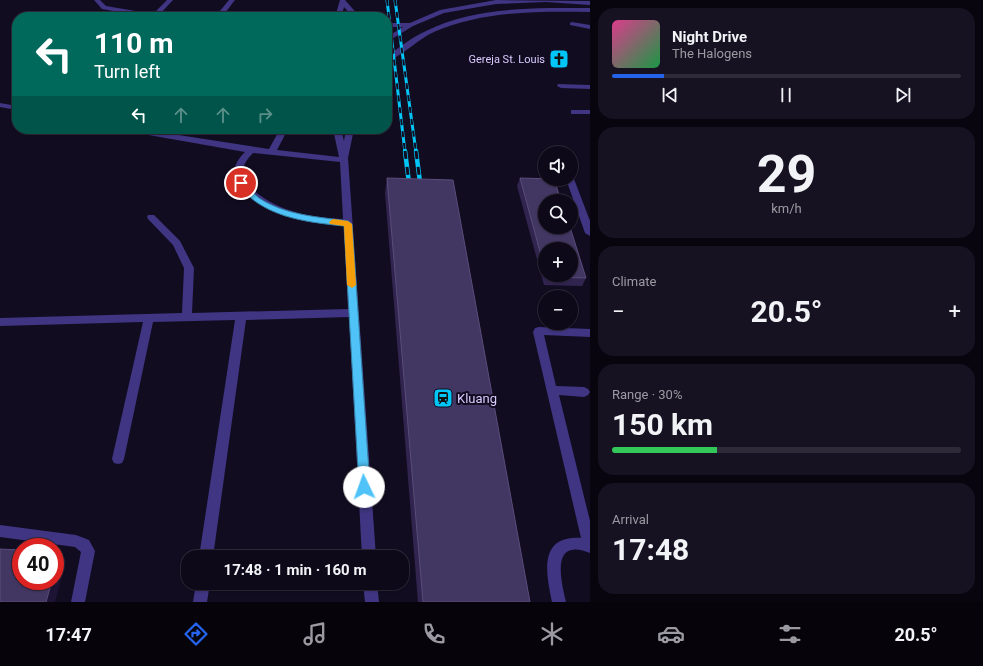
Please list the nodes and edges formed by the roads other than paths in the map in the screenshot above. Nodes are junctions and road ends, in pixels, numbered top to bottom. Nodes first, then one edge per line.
1 (96, 0) edge
2 (170, 0) edge
3 (232, 0) edge
4 (342, 0) edge
5 (590, 3) edge
6 (590, 10) edge
7 (129, 12) edge
8 (158, 12) edge
9 (222, 12) edge
10 (339, 12) edge
11 (343, 12) edge
12 (352, 12) edge
13 (572, 24) dead end
14 (392, 25) edge
15 (411, 25) junction
16 (590, 27) edge
17 (392, 37) edge
18 (392, 56) edge
19 (561, 86) dead end
20 (590, 87) edge
21 (0, 105) edge
22 (12, 107) edge
23 (574, 112) dead end
24 (590, 112) edge
25 (157, 134) edge
26 (281, 134) edge
27 (338, 134) edge
28 (349, 134) edge
29 (251, 150) junction
30 (271, 153) junction
31 (344, 160) junction
32 (573, 186) edge
33 (152, 217) dead end
34 (348, 224) junction
35 (590, 233) edge
36 (354, 313) junction
37 (241, 316) junction
38 (149, 318) junction
39 (187, 318) junction
40 (0, 322) edge
41 (590, 333) edge
42 (552, 390) junction
43 (584, 392) dead end
44 (118, 459) dead end
45 (0, 531) edge
46 (590, 546) edge
47 (207, 550) edge
48 (369, 550) edge
49 (201, 590) edge
50 (371, 590) edge
51 (78, 602) edge
52 (200, 602) edge
53 (372, 602) edge
54 (559, 602) edge

1 - 7 street
2 - 8 street
3 - 9 street
4 - 10 street
4 - 11 street
4 - 12 street
5 - 15 street
6 - 18 street
13 - 16 street
14 - 15 street
15 - 17 street
19 - 20 street
21 - 22 street
23 - 24 street
25 - 29 street
26 - 30 street
27 - 31 street
28 - 31 street
29 - 30 street
29 - 34 street
30 - 31 street
31 - 34 street
32 - 35 street
33 - 39 street
34 - 36 street
36 - 37 street
36 - 48 street
37 - 39 street
37 - 47 street
38 - 39 street
38 - 40 street
38 - 44 street
41 - 42 street
42 - 43 street
42 - 46 street
45 - 51 street
46 - 54 street
49 - 52 street
50 - 53 street

